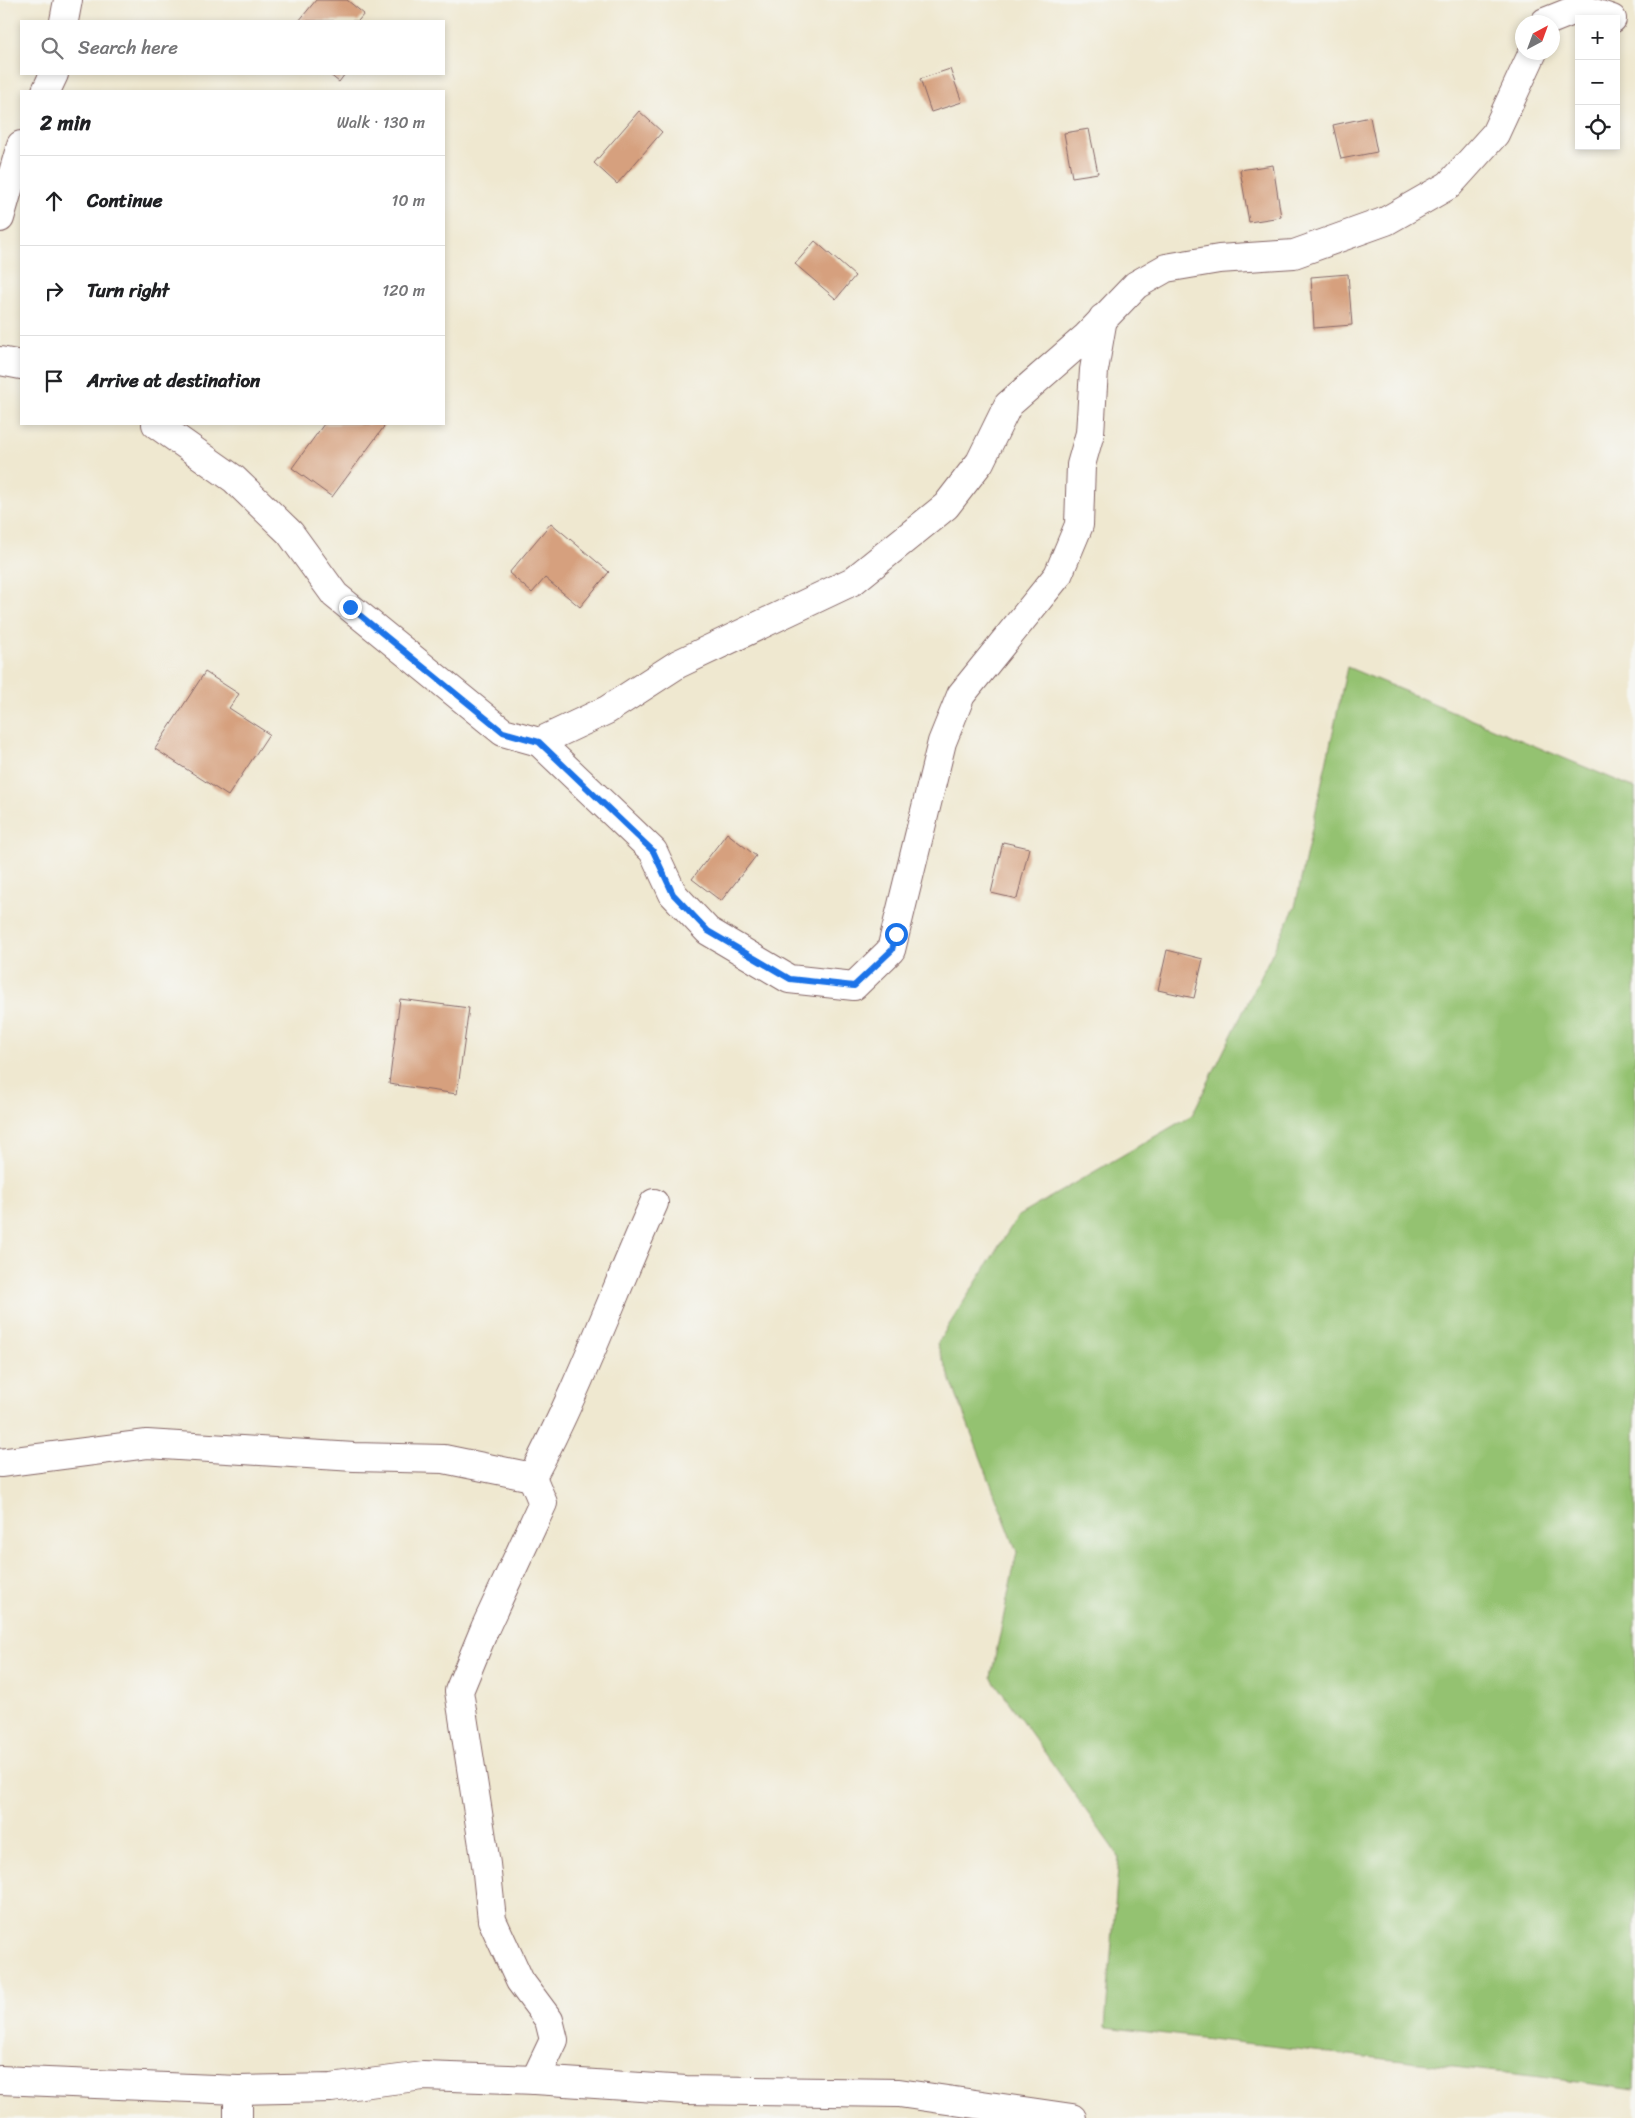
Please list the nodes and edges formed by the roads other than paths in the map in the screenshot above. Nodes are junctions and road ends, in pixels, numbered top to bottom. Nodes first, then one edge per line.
1 (68, 0) edge
2 (1600, 15) edge
3 (1560, 16) edge
4 (64, 20) edge
5 (1620, 21) edge
6 (1635, 27) edge
7 (1529, 60) edge
8 (54, 75) edge
9 (46, 90) edge
10 (20, 148) edge
11 (0, 218) edge
12 (1103, 318) junction
13 (0, 361) edge
14 (20, 364) edge
15 (157, 425) edge
16 (539, 742) junction
17 (654, 1203) dead end
18 (0, 1463) edge
19 (532, 1477) junction
20 (0, 2080) edge
21 (535, 2080) junction
22 (238, 2090) junction
23 (238, 2118) edge
24 (1072, 2118) edge

1 - 4 street
2 - 3 street
5 - 6 street
7 - 12 street
8 - 9 street
10 - 11 street
12 - 16 street
12 - 16 street
13 - 14 street
15 - 16 street
17 - 19 street
18 - 19 street
19 - 21 street
20 - 22 street
21 - 22 street
21 - 24 street
22 - 23 street

